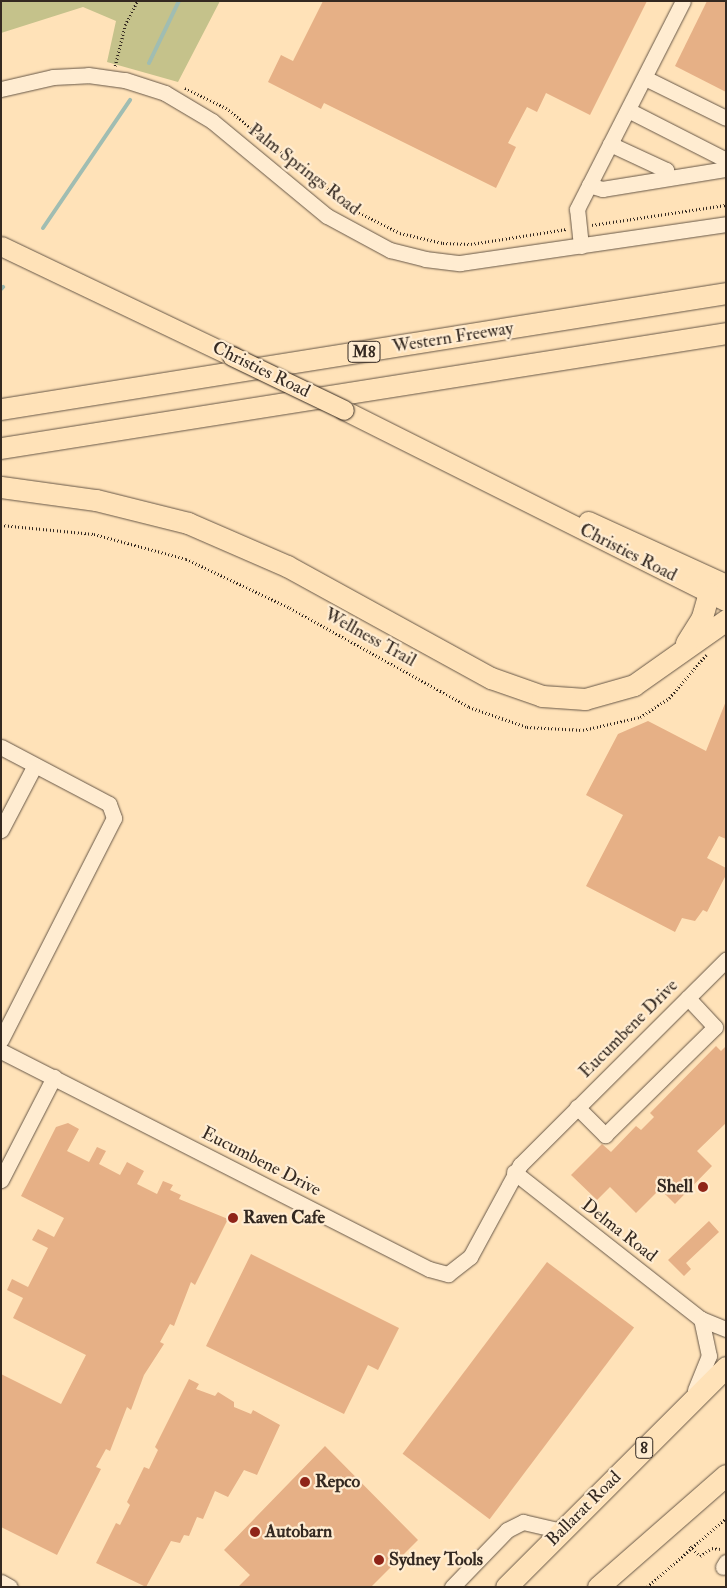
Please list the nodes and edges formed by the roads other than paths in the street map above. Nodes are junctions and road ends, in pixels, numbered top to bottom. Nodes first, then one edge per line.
1 (684, 1) edge
2 (645, 78) junction
3 (18, 84) junction
4 (1, 89) edge
5 (1, 94) edge
6 (628, 110) junction
7 (726, 118) edge
8 (610, 144) junction
9 (726, 160) edge
10 (726, 169) edge
11 (668, 178) junction
12 (589, 185) junction
13 (726, 224) edge
14 (1, 232) edge
15 (1, 246) edge
16 (581, 246) junction
17 (42, 265) junction
18 (726, 293) edge
19 (726, 333) edge
20 (1, 409) edge
21 (1, 448) edge
22 (478, 476) junction
23 (1, 487) edge
24 (720, 592) edge
25 (726, 620) edge
26 (668, 665) junction
27 (1, 747) edge
28 (35, 765) junction
29 (1, 830) edge
30 (726, 960) edge
31 (688, 998) junction
32 (1, 1040) edge
33 (1, 1050) edge
34 (54, 1077) junction
35 (577, 1107) junction
36 (514, 1172) junction
37 (1, 1180) edge
38 (701, 1319) junction
39 (726, 1329) edge
40 (726, 1367) edge
41 (680, 1413) junction
42 (726, 1475) edge
43 (562, 1530) junction
44 (1, 1582) edge
45 (10, 1587) edge
46 (452, 1587) edge
47 (506, 1587) edge
48 (598, 1587) edge

1 - 2 street
2 - 6 street
2 - 7 street
3 - 4 street, Palm Springs Road
3 - 5 street, Palm Springs Road
3 - 16 street, Palm Springs Road
6 - 8 street
6 - 9 street
8 - 11 street
8 - 12 street
10 - 11 street
11 - 12 street
12 - 16 street
13 - 16 street, Palm Springs Road
14 - 17 main road, Christies Road
15 - 17 main road, Christies Road
17 - 22 main road, Christies Road, bridge
18 - 20 highway, Western Freeway / M8
19 - 21 highway, M8
22 - 24 main road, Christies Road
22 - 24 main road, Christies Road
23 - 26 highway
24 - 26 highway
25 - 26 highway
27 - 28 street
28 - 29 street
28 - 32 street
30 - 31 street, Eucumbene Drive
31 - 35 street, Eucumbene Drive
31 - 35 street
33 - 34 street, Eucumbene Drive
34 - 36 street, Eucumbene Drive
34 - 37 street
35 - 36 street, Eucumbene Drive
36 - 38 street, Delma Road
38 - 39 street, Delma Road
38 - 41 street
40 - 41 highway, Ballarat Road / 8
41 - 43 highway, Ballarat Road / 8
42 - 48 highway
43 - 46 street
43 - 47 highway, Ballarat Road / 8
44 - 45 street

